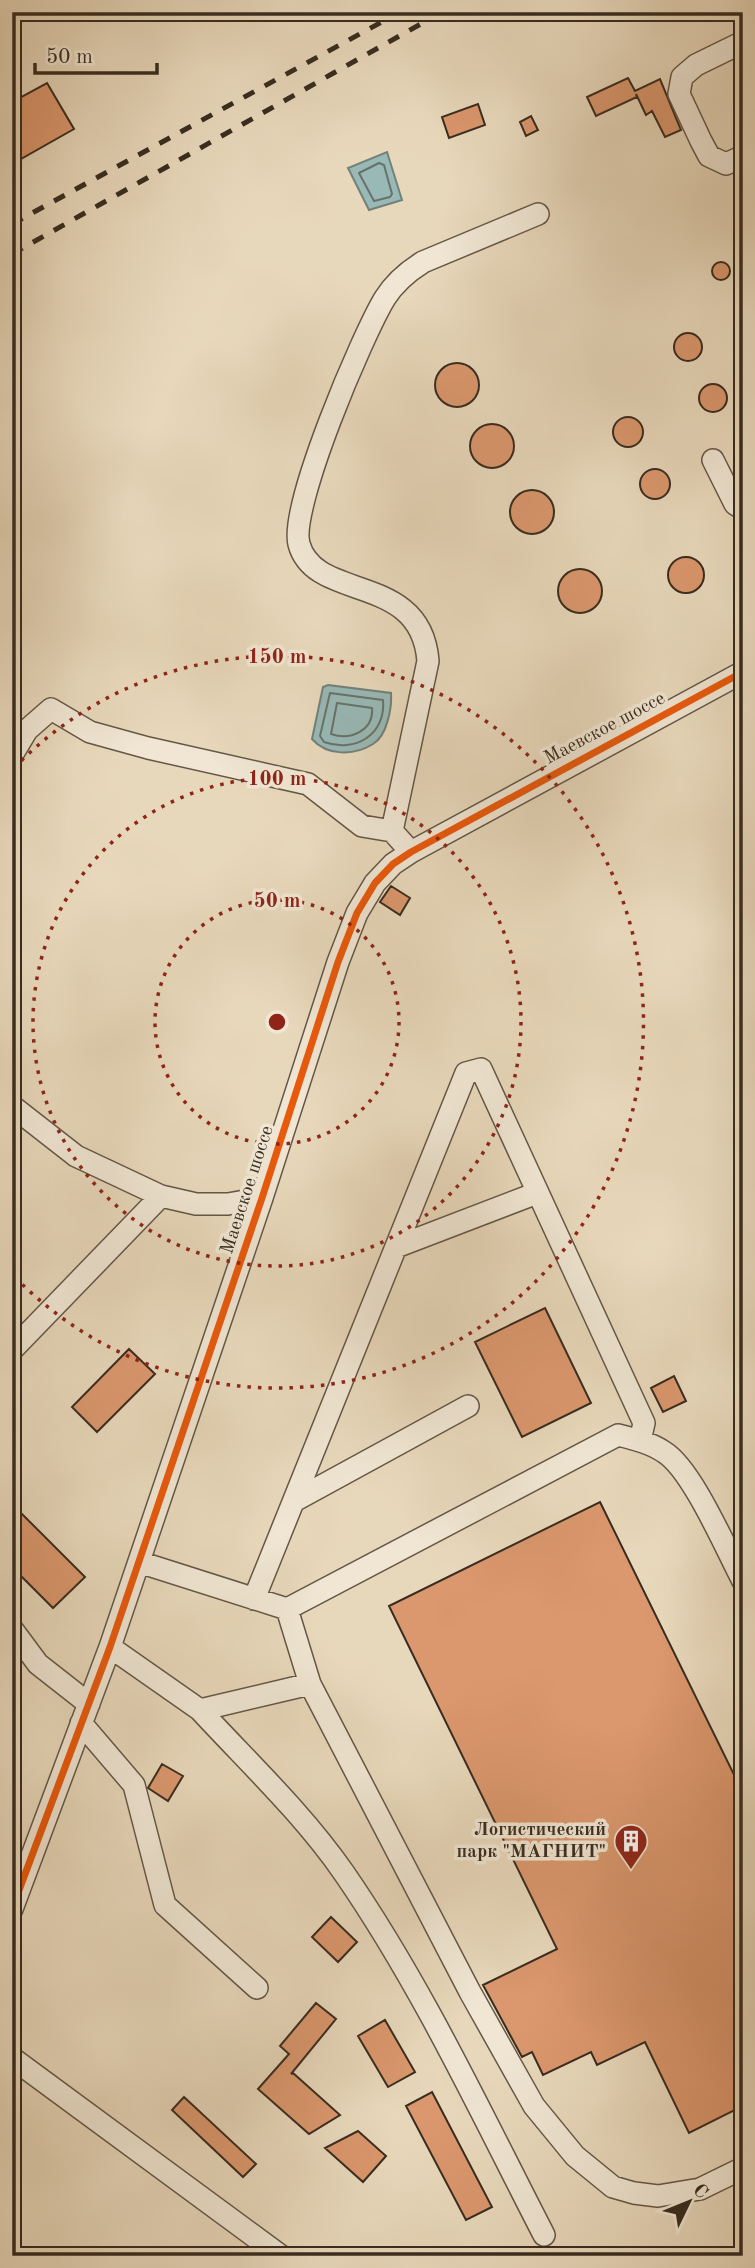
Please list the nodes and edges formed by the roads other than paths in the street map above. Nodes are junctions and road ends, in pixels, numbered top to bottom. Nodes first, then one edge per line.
1 (743, 42) edge
2 (743, 156) edge
3 (538, 214) dead end
4 (713, 460) dead end
5 (743, 509) edge
6 (743, 673) edge
7 (12, 755) edge
8 (392, 831) junction
9 (411, 852) junction
10 (12, 1106) edge
11 (537, 1194) junction
12 (161, 1196) junction
13 (262, 1198) junction
14 (396, 1247) junction
15 (12, 1350) edge
16 (468, 1406) dead end
17 (640, 1441) junction
18 (294, 1501) junction
19 (139, 1562) junction
20 (743, 1581) edge
21 (254, 1599) junction
22 (287, 1609) junction
23 (12, 1629) edge
24 (110, 1647) junction
25 (310, 1684) junction
26 (200, 1710) junction
27 (85, 1714) junction
28 (12, 1909) edge
29 (257, 1988) dead end
30 (12, 2058) edge
31 (743, 2168) edge
32 (544, 2235) dead end
33 (281, 2256) edge

1 - 2 street
3 - 8 street
4 - 5 street
6 - 9 street, Маевское шоссе
7 - 8 street
8 - 9 street
9 - 13 street, Маевское шоссе
10 - 12 street
11 - 14 street
11 - 14 street
11 - 17 street
12 - 13 street
12 - 15 street
13 - 19 street, Маевское шоссе
14 - 18 street
16 - 18 street
17 - 20 street
17 - 22 street
18 - 21 street
19 - 21 street
19 - 24 street, Маевское шоссе
21 - 22 street
22 - 25 street
23 - 27 street
24 - 26 street
24 - 27 street, Маевское шоссе
25 - 26 street
25 - 31 street
26 - 32 street
27 - 28 street, Маевское шоссе
27 - 29 street
30 - 33 street

